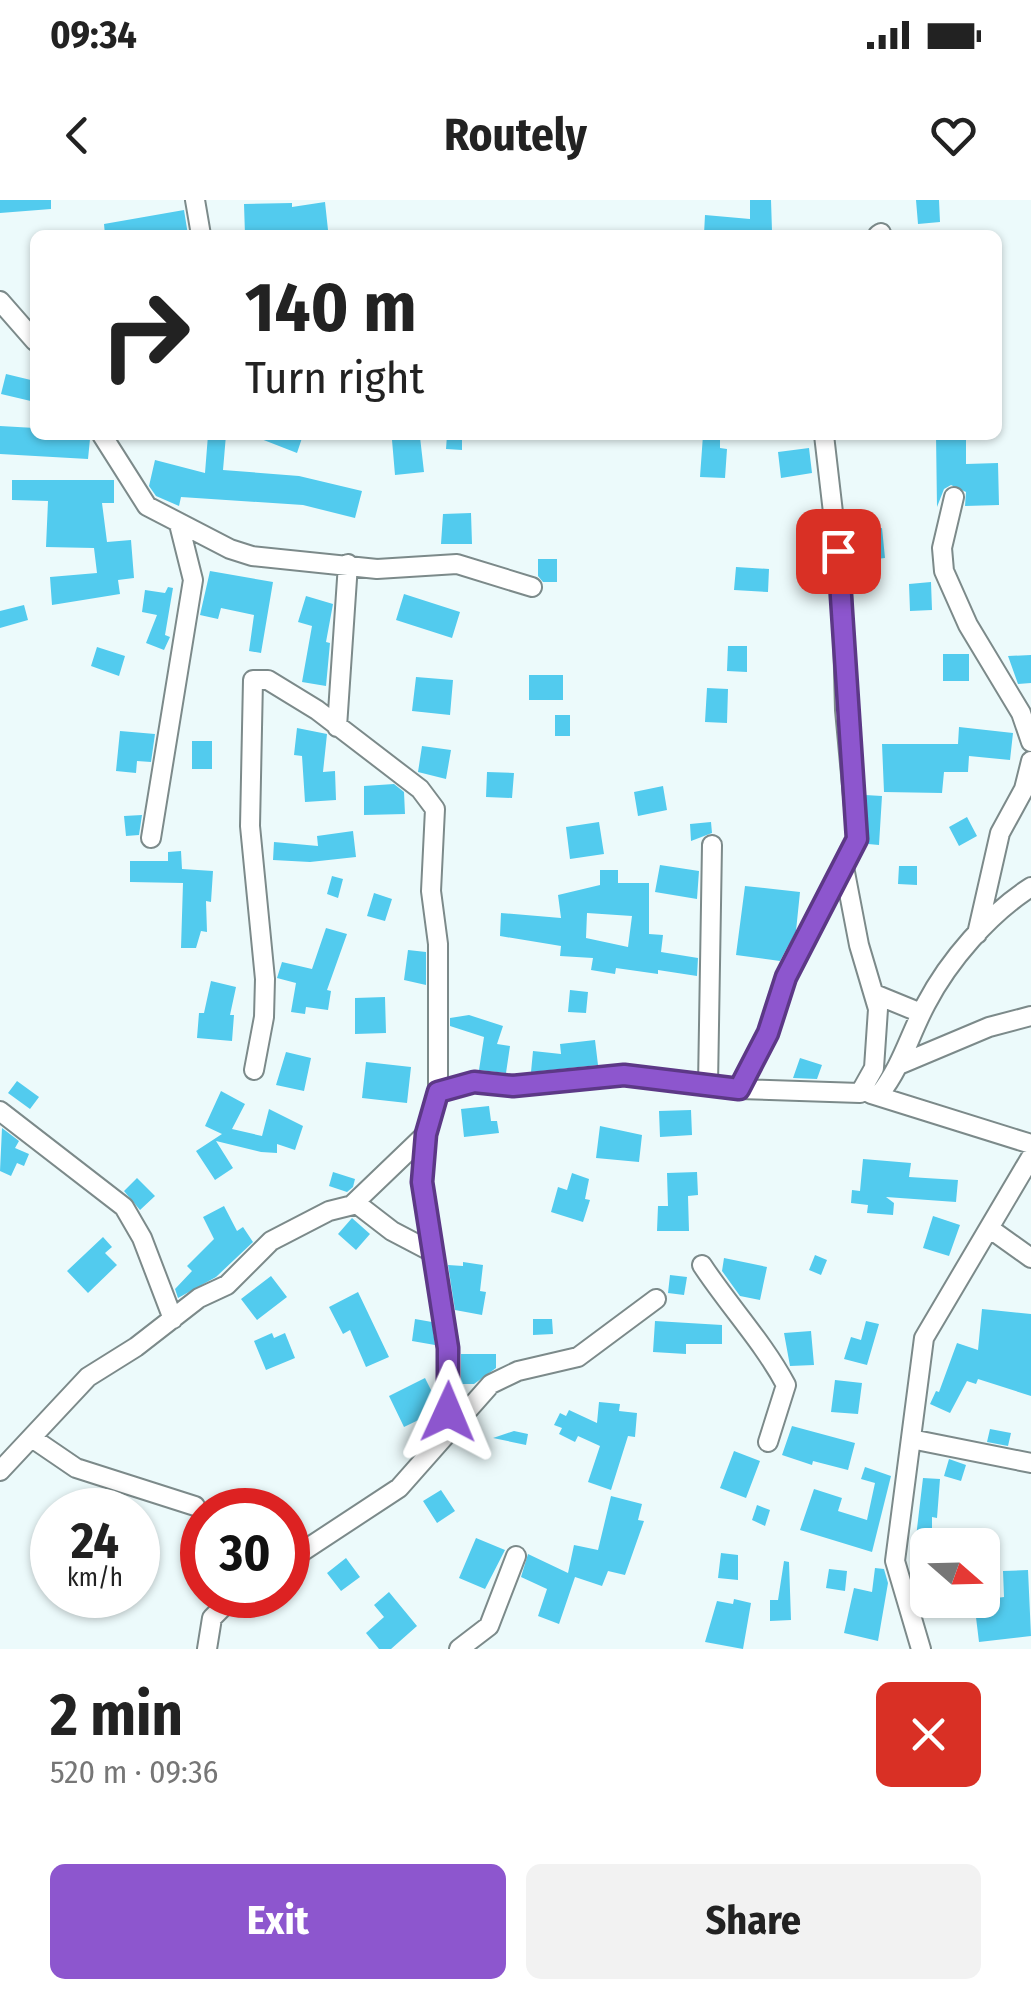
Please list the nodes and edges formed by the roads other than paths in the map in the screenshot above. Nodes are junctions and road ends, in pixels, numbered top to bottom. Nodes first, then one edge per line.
1 (194, 200) edge
2 (200, 230) edge
3 (0, 301) edge
4 (30, 335) edge
5 (105, 440) edge
6 (825, 440) edge
7 (954, 497) dead end
8 (179, 524) junction
9 (348, 564) junction
10 (532, 588) dead end
11 (337, 727) junction
12 (1031, 742) edge
13 (1031, 761) edge
14 (151, 838) dead end
15 (712, 845) dead end
16 (844, 866) junction
17 (1031, 886) edge
18 (976, 934) junction
19 (877, 995) junction
20 (921, 1012) junction
21 (1031, 1016) edge
22 (901, 1064) junction
23 (254, 1070) dead end
24 (708, 1085) junction
25 (739, 1089) junction
26 (438, 1092) junction
27 (869, 1094) junction
28 (0, 1111) edge
29 (426, 1134) junction
30 (1031, 1144) edge
31 (1031, 1157) edge
32 (353, 1204) junction
33 (989, 1228) junction
34 (434, 1253) junction
35 (1031, 1258) edge
36 (702, 1265) dead end
37 (656, 1299) dead end
38 (173, 1319) junction
39 (447, 1433) junction
40 (32, 1438) junction
41 (911, 1439) junction
42 (768, 1442) dead end
43 (1031, 1463) edge
44 (0, 1471) edge
45 (180, 1501) edge
46 (310, 1547) edge
47 (516, 1556) dead end
48 (212, 1618) edge
49 (208, 1649) edge
50 (458, 1649) edge
51 (920, 1649) edge

1 - 2 street
3 - 4 street
5 - 8 street
6 - 16 street
7 - 12 street
8 - 9 street
8 - 14 street
9 - 10 street
9 - 11 street
11 - 23 street
11 - 26 street
13 - 18 street
15 - 24 street
16 - 19 street
16 - 25 street
17 - 18 street
18 - 20 street
19 - 20 street
19 - 27 street
20 - 22 street
21 - 22 street
22 - 27 street
24 - 25 street
24 - 26 street
25 - 27 street
26 - 29 street
27 - 30 street
28 - 38 street
29 - 32 street
29 - 34 street
31 - 33 street
32 - 34 street
32 - 38 street
33 - 35 street
33 - 41 street
34 - 39 street
36 - 42 street
37 - 39 street
38 - 40 street
39 - 46 street
40 - 44 street
40 - 45 street
41 - 43 street
41 - 51 street
47 - 50 street
48 - 49 street

